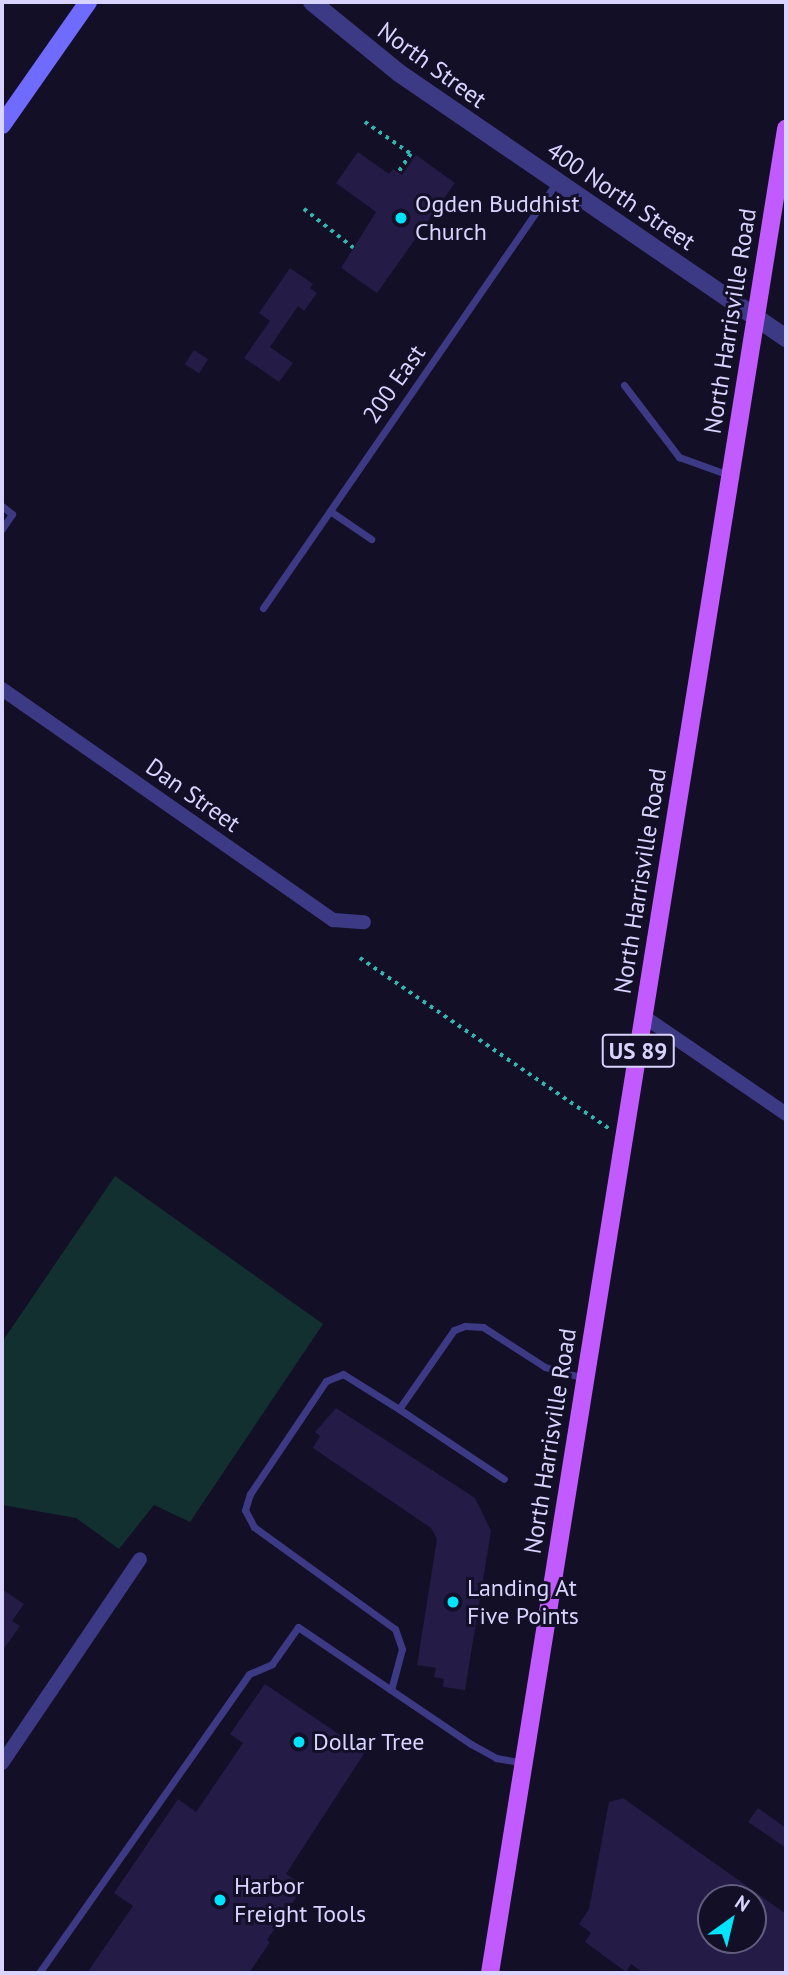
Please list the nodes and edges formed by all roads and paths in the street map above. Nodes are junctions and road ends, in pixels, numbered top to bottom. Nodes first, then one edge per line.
1 (88, 2) edge
2 (312, 2) edge
3 (365, 122) dead end
4 (2, 125) edge
5 (786, 129) edge
6 (493, 139) joint
7 (399, 172) dead end
8 (556, 182) junction
9 (304, 209) dead end
10 (354, 248) dead end
11 (757, 317) junction
12 (786, 338) edge
13 (624, 386) dead end
14 (729, 475) junction
15 (2, 506) edge
16 (330, 511) junction
17 (2, 529) edge
18 (371, 539) dead end
19 (263, 608) dead end
20 (2, 689) edge
21 (364, 922) dead end
22 (360, 958) dead end
23 (643, 1016) junction
24 (786, 1114) edge
25 (624, 1139) junction
26 (586, 1379) junction
27 (399, 1409) junction
28 (504, 1479) dead end
29 (140, 1559) dead end
30 (391, 1690) junction
31 (2, 1763) edge
32 (524, 1763) junction
33 (39, 1973) edge
34 (490, 1973) edge

1 - 4 main road
2 - 6 street, North Street
3 - 7 path
5 - 11 main road, North Harrisville Road / US 89
6 - 8 street, 400 North Street
8 - 11 street, 400 North Street
8 - 16 lane, 200 East
9 - 10 path
11 - 12 street, 400 North Street
11 - 14 main road, North Harrisville Road / US 89
13 - 14 lane
14 - 23 main road, North Harrisville Road / US 89
15 - 17 lane
16 - 18 lane
16 - 19 lane, 200 East
20 - 21 street, Dan Street
22 - 25 path
23 - 24 street
23 - 25 main road, North Harrisville Road / US 89
25 - 26 main road, North Harrisville Road / US 89
26 - 27 lane
26 - 32 main road, North Harrisville Road / US 89
27 - 28 lane
27 - 30 lane
29 - 31 street
30 - 32 lane
30 - 33 lane
32 - 34 main road, North Harrisville Road / US 89

